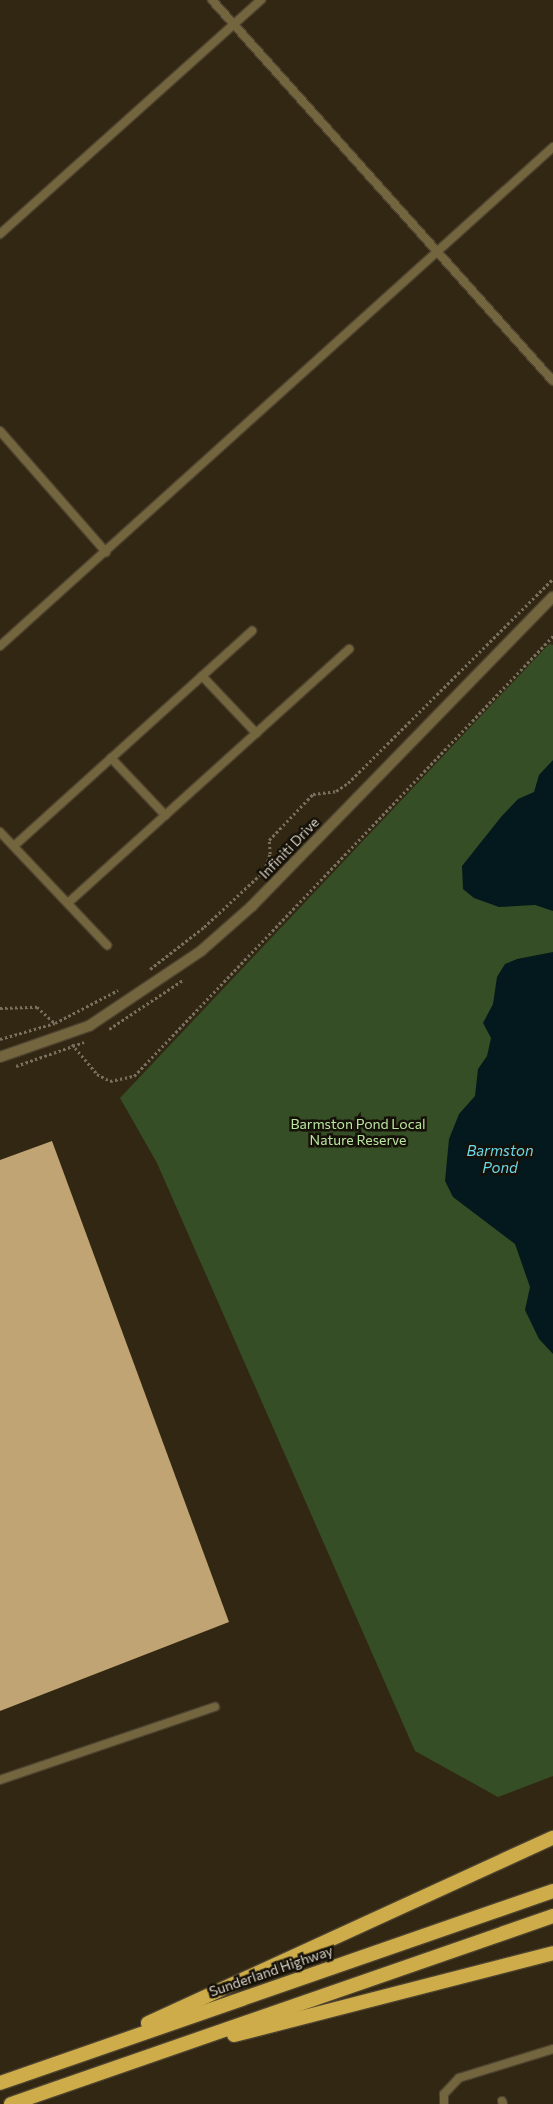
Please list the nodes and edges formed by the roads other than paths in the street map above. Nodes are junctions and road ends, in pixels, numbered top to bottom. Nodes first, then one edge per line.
1 (212, 0) edge
2 (261, 0) edge
3 (234, 24) junction
4 (553, 147) edge
5 (0, 234) edge
6 (439, 250) junction
7 (553, 381) edge
8 (0, 431) edge
9 (106, 552) junction
10 (553, 597) edge
11 (252, 631) dead end
12 (0, 646) edge
13 (349, 649) dead end
14 (202, 676) junction
15 (256, 733) junction
16 (111, 758) junction
17 (165, 815) junction
18 (0, 832) edge
19 (14, 846) junction
20 (68, 903) junction
21 (108, 946) dead end
22 (0, 1057) edge
23 (214, 1706) dead end
24 (0, 1780) edge
25 (553, 1838) edge
26 (553, 1891) edge
27 (553, 1916) edge
28 (553, 1953) edge
29 (553, 2049) edge
30 (86, 2052) junction
31 (136, 2060) junction
32 (0, 2083) edge
33 (11, 2104) edge
34 (444, 2104) edge

1 - 3 lane
2 - 3 lane
3 - 5 lane
3 - 6 lane
4 - 6 lane
6 - 7 lane
6 - 9 lane
8 - 9 lane
9 - 12 lane
10 - 22 street, Infiniti Drive
11 - 14 lane
13 - 15 lane
14 - 15 lane
14 - 16 lane
15 - 17 lane
16 - 17 lane
16 - 19 lane
17 - 20 lane
18 - 19 lane
19 - 20 lane
20 - 21 lane
23 - 24 lane
25 - 30 highway
26 - 30 highway, Sunderland Highway
27 - 31 highway
28 - 31 highway
29 - 34 lane
30 - 32 highway, Sunderland Highway
31 - 33 highway

